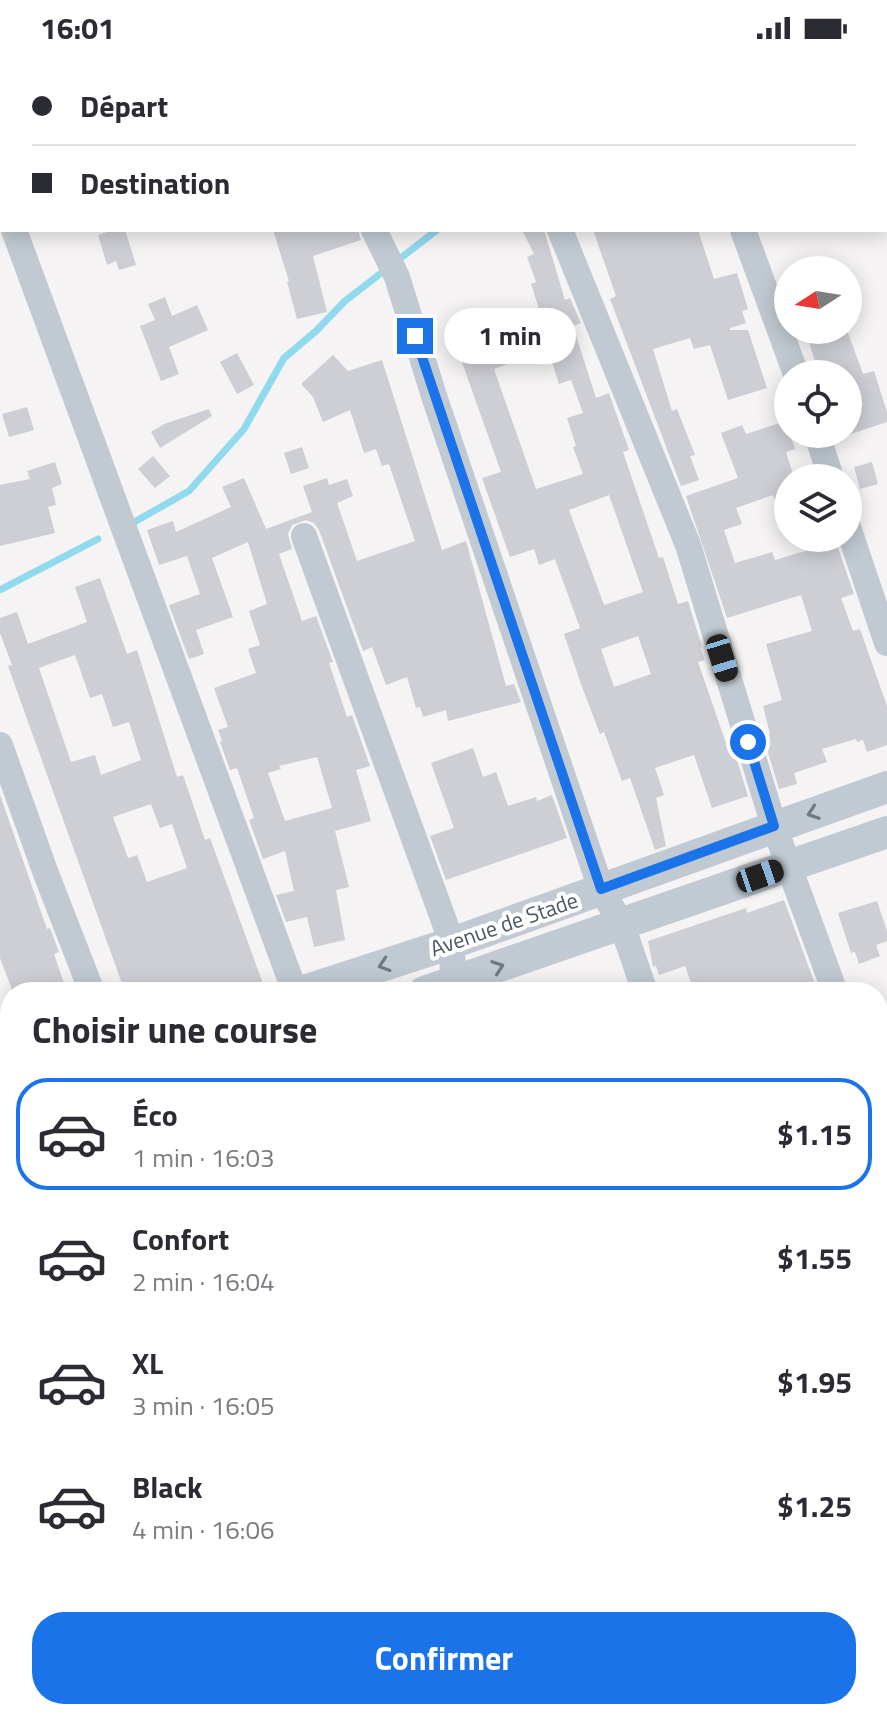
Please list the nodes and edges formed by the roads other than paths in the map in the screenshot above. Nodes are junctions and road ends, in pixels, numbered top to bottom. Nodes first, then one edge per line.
1 (15, 232) edge
2 (561, 232) edge
3 (744, 232) edge
4 (377, 238) edge
5 (791, 360) edge
6 (304, 536) dead end
7 (856, 552) edge
8 (887, 643) edge
9 (0, 745) edge
10 (887, 787) edge
11 (774, 826) junction
12 (887, 832) edge
13 (788, 866) junction
14 (601, 889) junction
15 (622, 925) junction
16 (452, 943) junction
17 (88, 982) edge
18 (291, 982) edge
19 (332, 982) edge
20 (446, 982) edge
21 (464, 982) edge
22 (642, 982) edge
23 (831, 982) edge

1 - 18 street
2 - 11 street
3 - 5 street
4 - 14 street
6 - 16 street
7 - 8 street
9 - 17 street
10 -> 11 street, Avenue de Stade
11 - 13 street
11 - 14 street, Avenue de Stade
12 - 13 street
13 - 15 street
13 - 23 street
14 - 15 street
14 - 16 street, Avenue de Stade
21 -> 15 street
15 - 22 street
16 -> 19 street, Avenue de Stade
16 - 20 street

